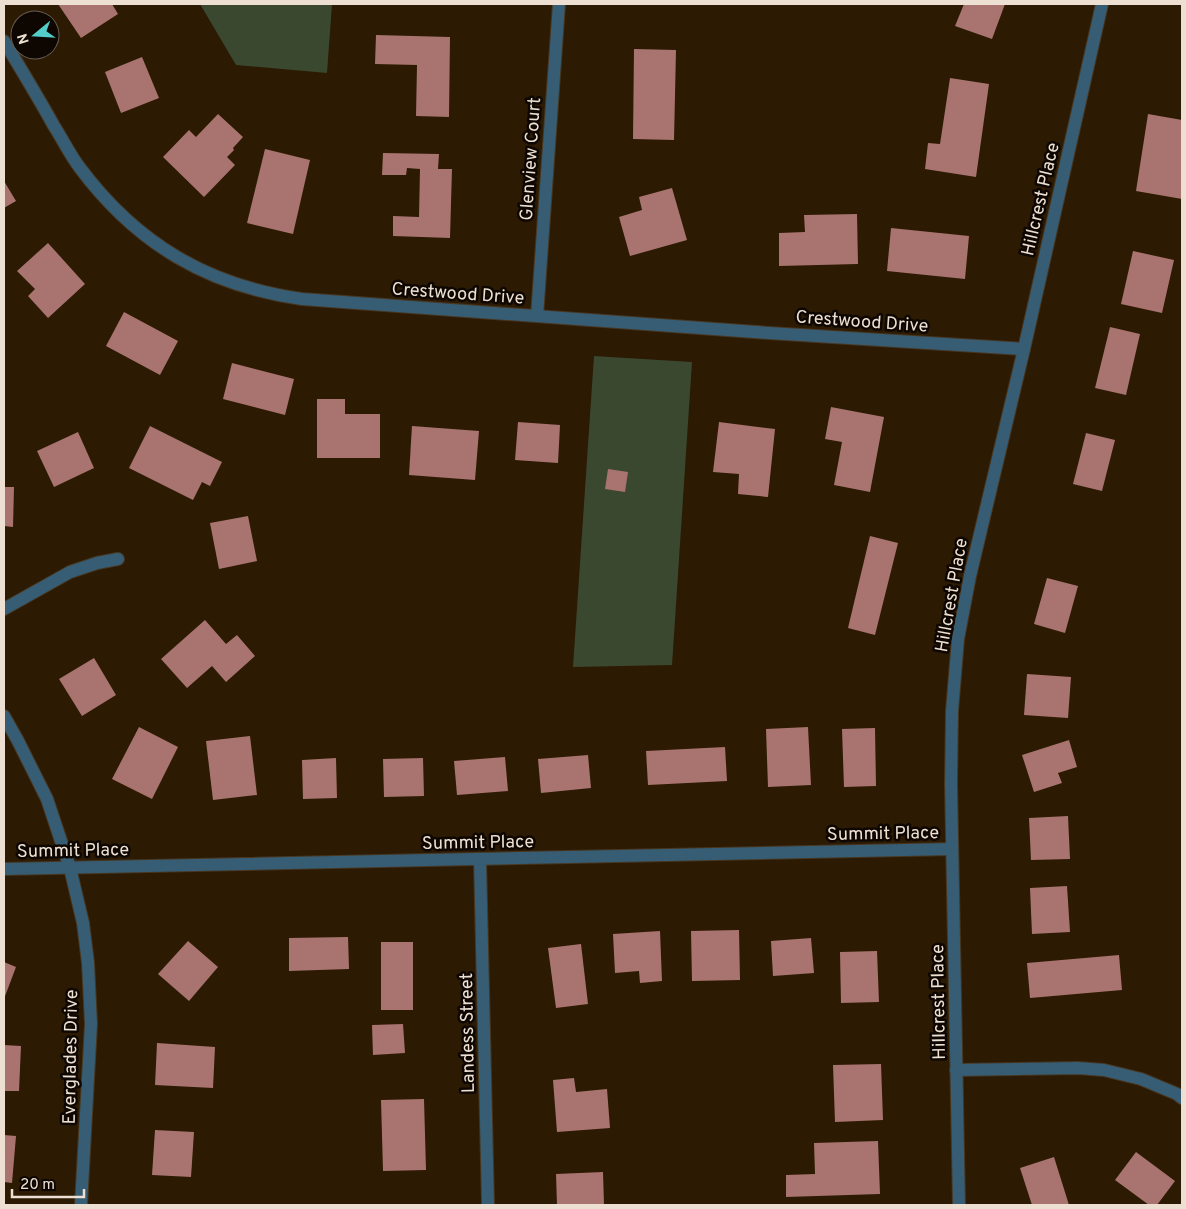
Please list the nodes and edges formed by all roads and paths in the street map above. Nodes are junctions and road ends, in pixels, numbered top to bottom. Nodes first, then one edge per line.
1 (559, 4) edge
2 (1102, 4) edge
3 (4, 41) edge
4 (537, 316) junction
5 (1024, 349) junction
6 (118, 559) dead end
7 (4, 609) edge
8 (4, 716) edge
9 (952, 850) junction
10 (480, 860) junction
11 (70, 868) junction
12 (4, 869) edge
13 (956, 1070) junction
14 (1182, 1098) edge
15 (81, 1205) edge
16 (488, 1205) edge
17 (959, 1205) edge

1 - 4 street, Glenview Court
2 - 5 street, Hillcrest Place
3 - 4 street, Crestwood Drive
4 - 5 street, Crestwood Drive
5 - 9 street, Hillcrest Place
6 - 7 street
8 - 11 street, Everglades Drive
9 - 10 street, Summit Place
9 - 13 street, Hillcrest Place
10 - 11 street, Summit Place
10 - 16 street, Landess Street
11 - 12 street, Summit Place
11 - 15 street, Everglades Drive
13 - 14 street
13 - 17 street, Hillcrest Place

